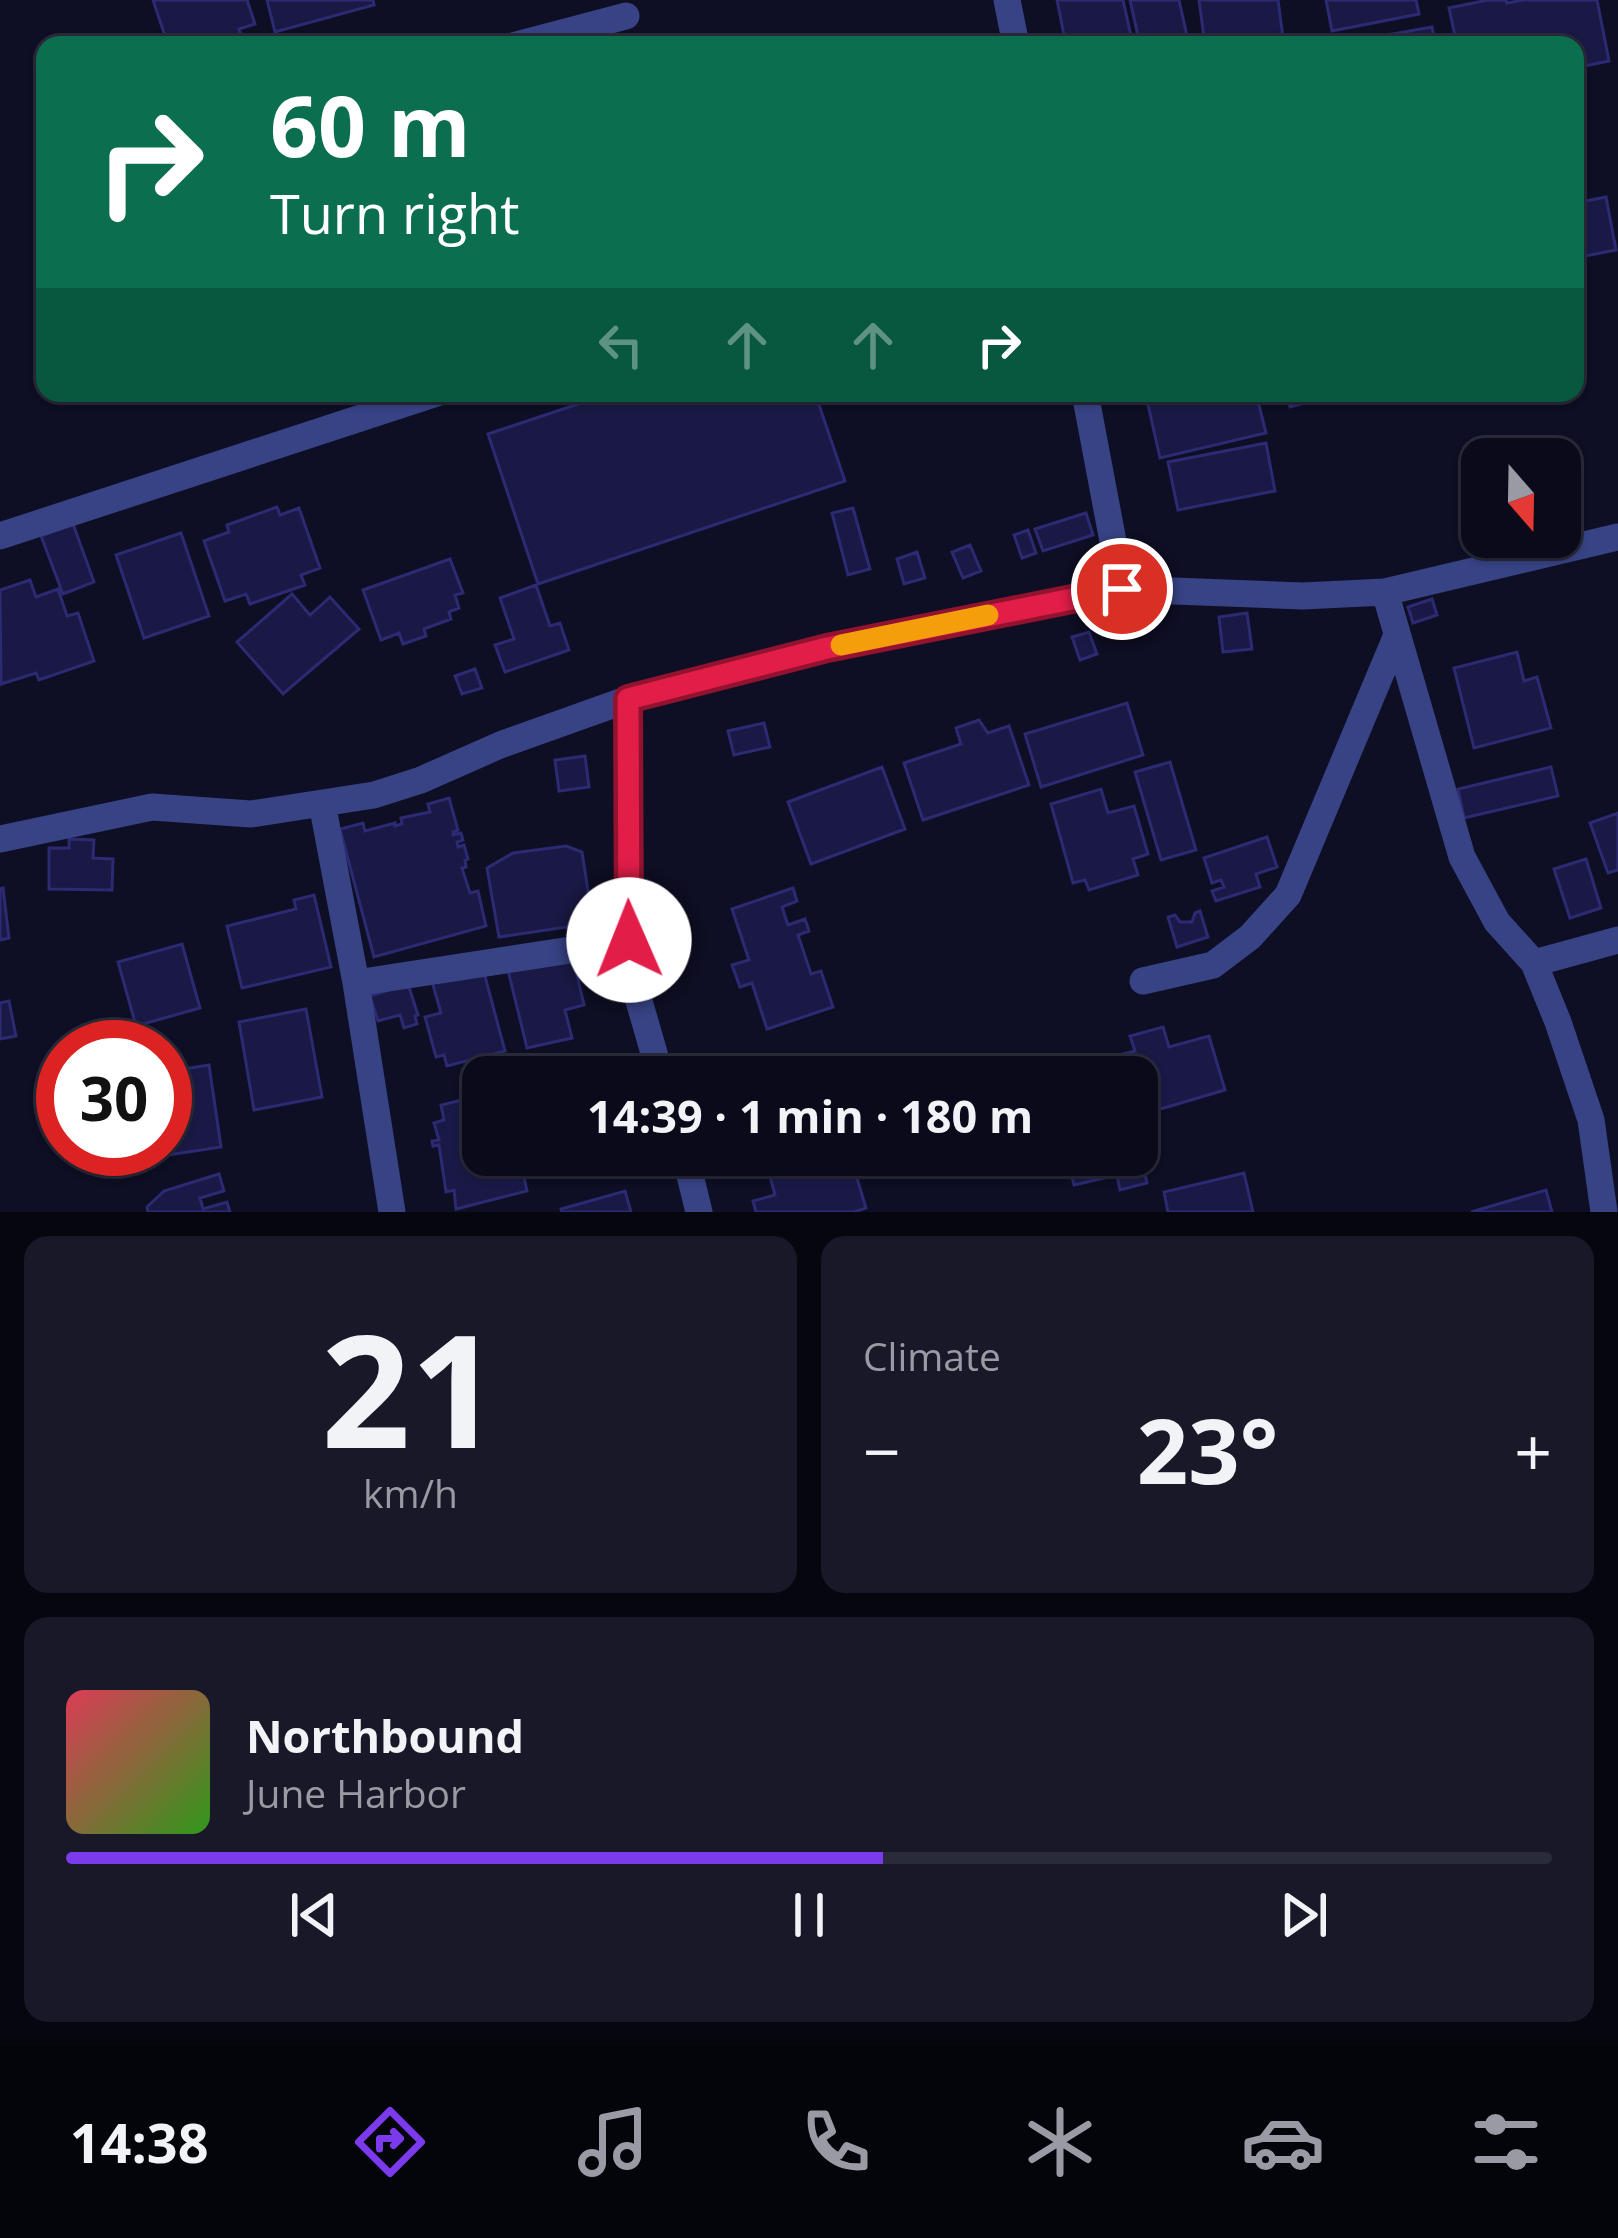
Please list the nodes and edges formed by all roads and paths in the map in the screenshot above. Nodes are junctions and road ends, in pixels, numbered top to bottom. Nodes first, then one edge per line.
1 (1007, 0) edge
2 (624, 8) edge
3 (543, 36) edge
4 (1014, 36) edge
5 (409, 402) edge
6 (1087, 402) edge
7 (0, 536) edge
8 (1618, 537) edge
9 (1122, 589) junction
10 (1385, 592) junction
11 (1397, 635) junction
12 (628, 699) junction
13 (322, 802) junction
14 (0, 839) edge
15 (629, 940) junction
16 (1618, 940) edge
17 (1534, 963) junction
18 (1144, 981) dead end
19 (356, 983) junction
20 (655, 1056) edge
21 (690, 1176) edge
22 (392, 1212) edge
23 (699, 1212) edge
24 (1604, 1212) edge

1 - 4 street
2 - 3 street
5 - 7 street
6 - 9 street
8 - 10 street
9 - 10 street
9 - 12 street
10 - 11 street
11 - 17 street
11 - 18 street
12 - 13 street
12 - 15 street
13 - 14 street
13 - 19 street
15 - 19 street
15 - 20 street
16 - 17 street
17 - 24 street
19 - 22 street
21 - 23 street

